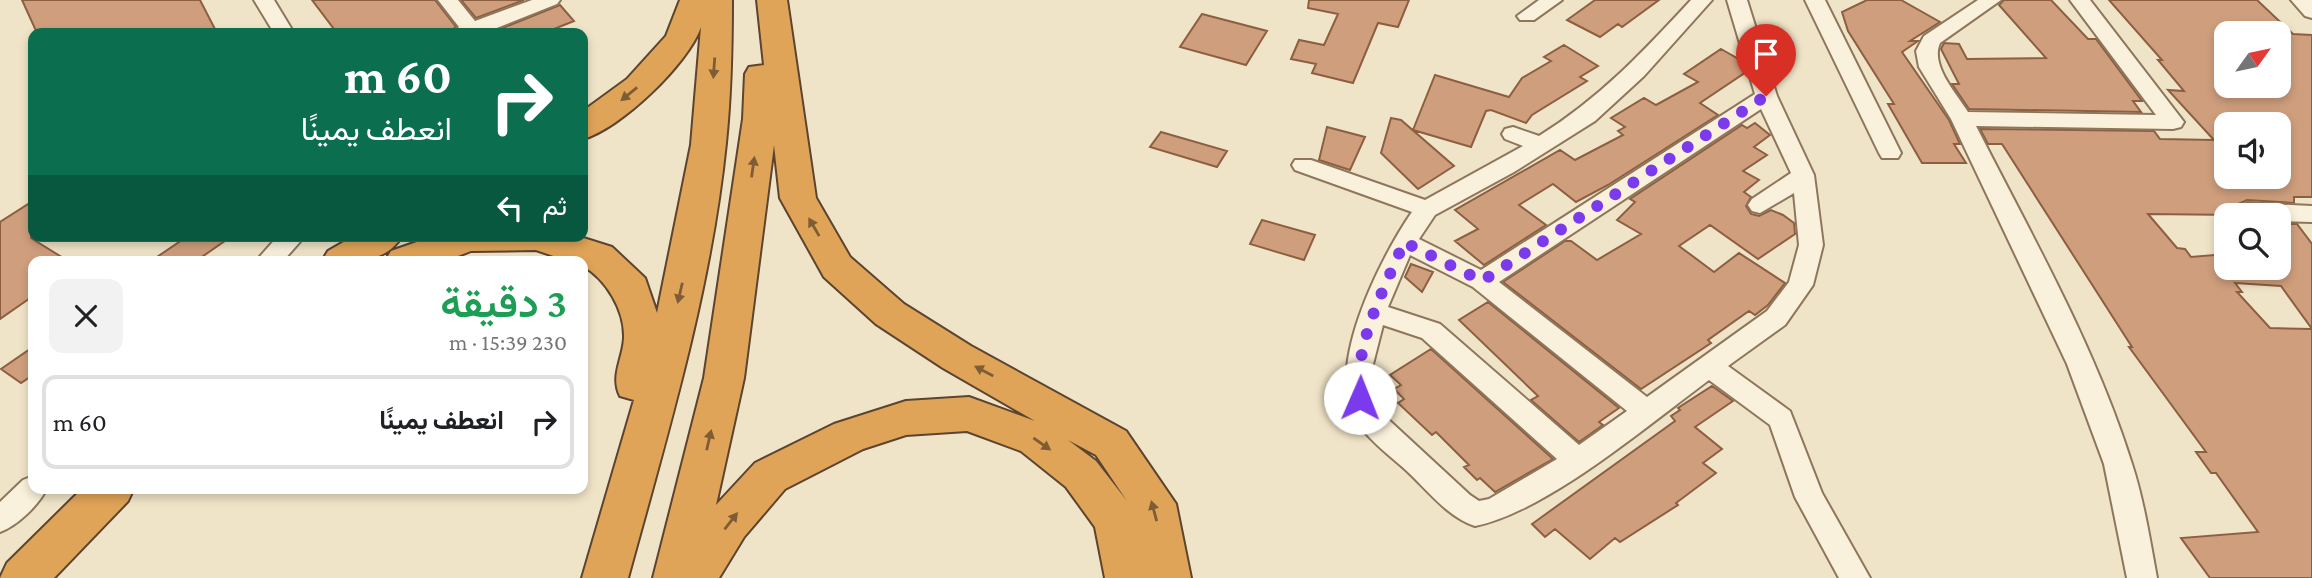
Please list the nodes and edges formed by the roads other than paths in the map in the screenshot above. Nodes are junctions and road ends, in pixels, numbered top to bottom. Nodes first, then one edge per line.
1 (264, 0) edge
2 (448, 0) edge
3 (550, 0) edge
4 (695, 0) edge
5 (717, 0) edge
6 (764, 0) edge
7 (772, 0) edge
8 (1552, 0) edge
9 (1702, 0) edge
10 (1737, 0) edge
11 (1815, 0) edge
12 (2080, 0) edge
13 (2301, 0) edge
14 (1982, 2) edge
15 (2312, 12) edge
16 (1527, 16) dead end
17 (281, 28) edge
18 (467, 28) edge
19 (480, 28) edge
20 (1766, 96) junction
21 (1962, 120) junction
22 (588, 124) edge
23 (1513, 134) dead end
24 (1542, 146) junction
25 (1890, 153) dead end
26 (1303, 165) dead end
27 (1803, 175) junction
28 (1760, 205) dead end
29 (1427, 209) junction
30 (2291, 213) edge
31 (2312, 214) edge
32 (287, 242) edge
33 (374, 242) edge
34 (458, 242) edge
35 (552, 242) edge
36 (1404, 242) junction
37 (273, 256) edge
38 (350, 256) edge
39 (418, 256) edge
40 (1482, 281) junction
41 (1374, 312) junction
42 (1708, 366) junction
43 (1645, 411) junction
44 (1578, 461) junction
45 (28, 493) edge
46 (91, 497) edge
47 (0, 520) edge
48 (0, 565) edge
49 (23, 578) edge
50 (60, 578) edge
51 (603, 578) edge
52 (676, 578) edge
53 (694, 578) edge
54 (1128, 578) edge
55 (1168, 578) edge
56 (1855, 578) edge
57 (2142, 578) edge

1 - 17 street
2 - 18 street
3 - 19 street
4 -> 22 highway
5 -> 51 highway
52 -> 6 highway
55 -> 7 highway
8 - 16 street
9 - 24 street
10 - 20 street
11 - 25 street
12 - 21 street
13 - 15 street
14 - 21 street
20 - 27 street
20 - 40 street
21 - 57 street
23 - 24 street
24 - 29 street
26 - 29 street
27 - 28 street
27 - 42 street
29 - 36 street
30 - 31 street
32 - 37 street
33 - 38 highway
34 - 39 highway
35 - 51 highway
36 - 40 street
36 - 41 street
40 - 43 street
41 - 44 street
41 - 44 street
42 - 43 street
42 - 56 street
43 - 44 street
45 - 47 street
46 - 48 highway
46 - 49 highway
46 - 50 highway
53 -> 54 highway

